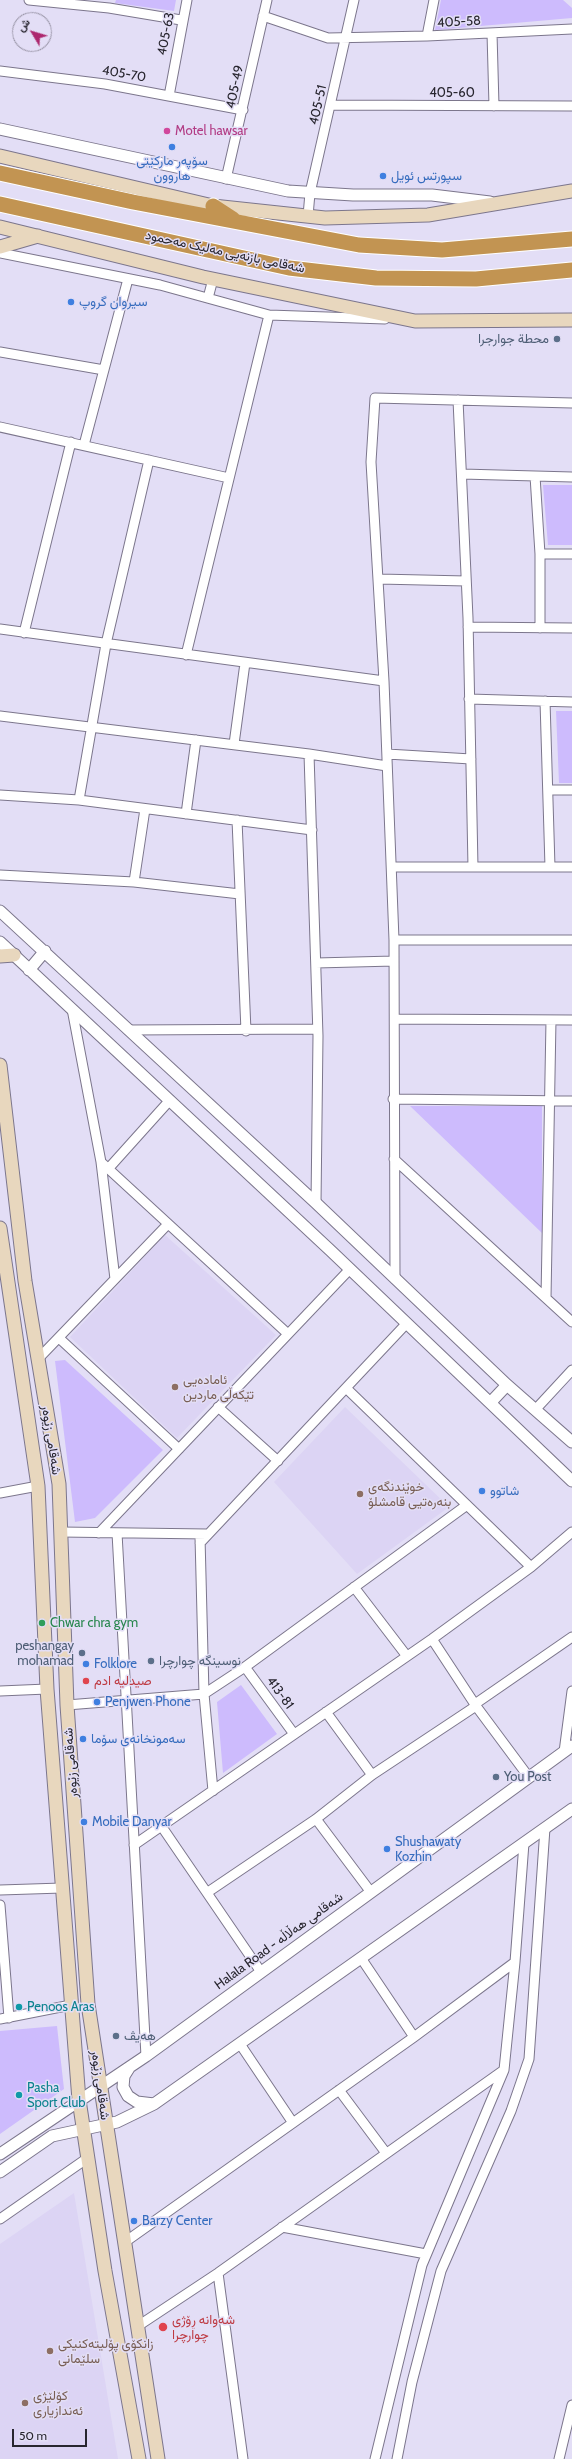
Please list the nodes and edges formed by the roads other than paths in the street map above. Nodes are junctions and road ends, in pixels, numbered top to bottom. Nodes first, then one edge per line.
1 (29, 0) edge
2 (186, 0) edge
3 (267, 0) edge
4 (354, 0) edge
5 (434, 0) edge
6 (110, 4) edge
7 (263, 16) junction
8 (181, 20) junction
9 (572, 29) edge
10 (492, 33) junction
11 (427, 36) junction
12 (346, 37) junction
13 (0, 71) edge
14 (169, 96) junction
15 (332, 105) junction
16 (494, 106) junction
17 (572, 106) edge
18 (243, 110) junction
19 (0, 129) edge
20 (0, 156) edge
21 (0, 173) edge
22 (226, 179) junction
23 (572, 191) edge
24 (310, 193) junction
25 (507, 203) junction
26 (0, 204) edge
27 (213, 206) junction
28 (308, 216) junction
29 (239, 223) junction
30 (0, 227) edge
31 (38, 236) junction
32 (572, 239) edge
33 (0, 247) edge
34 (0, 253) edge
35 (572, 270) edge
36 (128, 278) junction
37 (213, 279) junction
38 (208, 298) junction
39 (269, 315) junction
40 (415, 320) junction
41 (572, 320) edge
42 (0, 352) edge
43 (104, 370) junction
44 (458, 400) junction
45 (572, 403) edge
46 (0, 427) edge
47 (71, 442) junction
48 (84, 445) junction
49 (149, 460) junction
50 (462, 474) junction
51 (535, 476) junction
52 (572, 477) edge
53 (229, 478) junction
54 (540, 554) junction
55 (572, 554) edge
56 (379, 579) junction
57 (466, 581) junction
58 (468, 627) junction
59 (540, 628) junction
60 (572, 628) edge
61 (0, 629) edge
62 (24, 633) junction
63 (106, 644) junction
64 (186, 655) junction
65 (244, 663) junction
66 (384, 681) junction
67 (470, 699) junction
68 (545, 701) junction
69 (572, 702) edge
70 (0, 716) edge
71 (91, 726) junction
72 (196, 740) junction
73 (234, 744) junction
74 (309, 754) junction
75 (386, 754) junction
76 (471, 759) junction
77 (387, 766) junction
78 (548, 790) junction
79 (572, 790) edge
80 (0, 795) edge
81 (79, 800) junction
82 (146, 809) junction
83 (186, 814) junction
84 (237, 820) junction
85 (312, 830) junction
86 (392, 867) junction
87 (473, 867) junction
88 (550, 867) junction
89 (572, 867) edge
90 (0, 875) edge
91 (134, 882) junction
92 (240, 894) junction
93 (0, 911) edge
94 (394, 940) junction
95 (572, 940) edge
96 (0, 942) edge
97 (46, 951) junction
98 (14, 955) junction
99 (0, 956) edge
100 (394, 961) junction
101 (316, 963) junction
102 (29, 970) junction
103 (72, 1009) junction
104 (395, 1019) junction
105 (551, 1020) junction
106 (572, 1020) edge
107 (318, 1028) junction
108 (128, 1030) junction
109 (246, 1030) junction
110 (0, 1065) edge
111 (393, 1099) junction
112 (170, 1100) junction
113 (549, 1101) junction
114 (572, 1101) edge
115 (394, 1159) junction
116 (101, 1162) junction
117 (108, 1169) junction
118 (316, 1203) junction
119 (168, 1224) junction
120 (0, 1228) edge
121 (350, 1269) junction
122 (3, 1279) edge
123 (115, 1279) junction
124 (395, 1279) junction
125 (546, 1298) junction
126 (572, 1322) edge
127 (407, 1323) junction
128 (288, 1334) junction
129 (59, 1338) junction
130 (38, 1359) junction
131 (572, 1370) edge
132 (507, 1385) junction
133 (346, 1388) junction
134 (491, 1402) junction
135 (218, 1407) junction
136 (535, 1410) junction
137 (572, 1442) edge
138 (179, 1449) junction
139 (278, 1461) junction
140 (572, 1481) edge
141 (38, 1486) junction
142 (0, 1493) edge
143 (467, 1505) junction
144 (61, 1532) junction
145 (572, 1532) edge
146 (99, 1533) junction
147 (116, 1533) junction
148 (203, 1537) junction
149 (531, 1567) junction
150 (354, 1587) junction
151 (572, 1636) edge
152 (432, 1639) junction
153 (406, 1655) junction
154 (245, 1667) junction
155 (47, 1689) junction
156 (0, 1691) edge
157 (572, 1691) edge
158 (204, 1694) junction
159 (126, 1699) junction
160 (67, 1705) junction
161 (476, 1705) junction
162 (326, 1712) junction
163 (294, 1734) junction
164 (568, 1749) edge
165 (372, 1775) junction
166 (528, 1776) junction
167 (213, 1792) junction
168 (572, 1809) edge
169 (316, 1819) junction
170 (162, 1827) junction
171 (545, 1828) junction
172 (524, 1843) junction
173 (134, 1845) junction
174 (62, 1888) junction
175 (0, 1890) edge
176 (370, 1891) junction
177 (208, 1892) junction
178 (0, 1905) edge
179 (1, 1932) edge
180 (361, 1958) junction
181 (515, 1962) junction
182 (261, 1972) junction
183 (72, 2005) junction
184 (5, 2019) edge
185 (414, 2037) junction
186 (240, 2044) junction
187 (146, 2056) junction
188 (129, 2067) junction
189 (504, 2070) junction
190 (100, 2086) junction
191 (339, 2090) junction
192 (79, 2100) junction
193 (154, 2104) junction
194 (293, 2123) junction
195 (106, 2125) junction
196 (83, 2128) junction
197 (386, 2153) junction
198 (0, 2154) edge
199 (89, 2157) junction
200 (0, 2172) edge
201 (0, 2219) edge
202 (282, 2227) junction
203 (125, 2242) junction
204 (426, 2254) junction
205 (218, 2273) junction
206 (138, 2326) junction
207 (395, 2376) junction
208 (412, 2382) junction
209 (572, 2406) edge
210 (138, 2459) edge
211 (158, 2459) edge
212 (243, 2459) edge
213 (375, 2459) edge
214 (396, 2459) edge
215 (559, 2459) edge

1 - 6 street
2 - 8 street, 405-63
3 - 7 street, 405-49
4 - 12 street, 405-51
5 - 11 street
6 - 8 street
7 - 12 street, 405-58
7 - 18 street, 405-49
8 - 14 street, 405-63
9 - 10 street, 405-58
10 - 11 street, 405-58
10 - 16 street
11 - 12 street, 405-58
12 - 15 street, 405-51
13 - 14 street, 405-70
14 - 18 street, 405-70
15 - 16 street, 405-60
15 - 24 street, 405-51
16 - 17 street, 405-60
18 - 22 street, 405-49
19 - 22 street
20 - 27 main road
21 - 29 highway
22 - 24 street
23 - 25 main road
24 - 25 street
24 - 28 street, 405-51
25 - 28 main road
26 - 35 highway, شەقامی بازنەیی مەلیک مەحمود
27 - 28 main road
27 - 29 highway
29 - 32 highway
30 - 31 main road
31 - 33 main road
31 - 37 main road
34 - 36 street
36 - 38 street
36 - 43 street
37 - 38 street
37 - 40 main road
38 - 39 street
39 - 40 street
39 - 53 street
40 - 41 main road
42 - 43 street
43 - 48 street
44 - 45 street
44 - 50 street
44 - 56 street
46 - 47 street
47 - 48 street
47 - 62 street
48 - 49 street
49 - 53 street
49 - 63 street
50 - 51 street
50 - 57 street
51 - 52 street
51 - 54 street
53 - 64 street
54 - 55 street
54 - 59 street
56 - 57 street
56 - 66 street
57 - 58 street
58 - 59 street
58 - 67 street
59 - 60 street
61 - 62 street
62 - 63 street
63 - 64 street
63 - 71 street
64 - 65 street
65 - 66 street
65 - 73 street
66 - 75 street
67 - 68 street
67 - 76 street
68 - 69 street
68 - 78 street
70 - 71 street
71 - 72 street
71 - 81 street
72 - 73 street
72 - 83 street
73 - 74 street
74 - 77 street
74 - 85 street
75 - 76 street
75 - 77 street
76 - 87 street
77 - 86 street
78 - 79 street
78 - 88 street
80 - 81 street
81 - 82 street
82 - 83 street
82 - 91 street
83 - 84 street
84 - 85 street
84 - 92 street
85 - 101 street
86 - 87 street
86 - 94 street
87 - 88 street
88 - 89 street
90 - 91 street
91 - 92 street
92 - 109 street
93 - 97 street
94 - 95 street
94 - 100 street
96 - 98 street
97 - 102 street
97 - 108 street
98 - 99 main road
98 - 102 street
100 - 101 street
100 - 104 street
101 - 107 street
102 - 103 street
103 - 112 street
103 - 116 street
104 - 105 street
104 - 111 street
105 - 106 street
105 - 113 street
107 - 109 street
107 - 118 street
108 - 109 street
108 - 118 street
110 - 130 main road, شەقامی زێوەر
111 - 113 street
111 - 115 street
112 - 117 street
112 - 121 street
113 - 114 street
113 - 125 street
115 - 124 street
115 - 125 street
116 - 117 street
116 - 123 street
117 - 119 street
118 - 124 street
119 - 123 street
119 - 128 street
120 - 122 main road, شەقامی زێوەر
121 - 127 street
121 - 128 street
122 - 141 main road, شەقامی زێوەر
123 - 129 street
124 - 132 street
125 - 126 street
127 - 133 street
127 - 134 street
128 - 135 street
129 - 130 street
129 - 138 street
130 - 144 main road, شەقامی زێوەر
131 - 136 street
132 - 134 street
132 - 136 street
133 - 139 street
133 - 143 street
134 - 140 street
135 - 138 street
135 - 139 street
136 - 137 street
138 - 146 street
139 - 148 street
141 - 142 street
141 - 155 main road, شەقامی زێوەر
143 - 149 street
143 - 150 street
144 - 146 street
144 - 160 main road, شەقامی زێوەر
145 - 149 street
146 - 147 street
147 - 148 street
147 - 159 street
148 - 158 street
149 - 152 street
150 - 153 street
150 - 154 street
151 - 161 street
152 - 153 street
152 - 161 street
153 - 162 street
154 - 158 street
154 - 163 street, 413-81
155 - 156 street
155 - 174 main road, شەقامی زێوەر
157 - 164 street
158 - 159 street
158 - 167 street
159 - 160 street
159 - 173 street
160 - 190 main road, شەقامی زێوەر
161 - 165 street
161 - 166 street
162 - 163 street
162 - 165 street
163 - 167 street
164 - 166 street, Halala Road - شەقامی هەڵاڵە
165 - 169 street
166 - 176 street, Halala Road - شەقامی هەڵاڵە
167 - 170 street
168 - 171 street
169 - 176 street
169 - 177 street
170 - 173 street
170 - 177 street
171 - 172 street
171 - 208 street
172 - 180 street
172 - 181 street
173 - 187 street
174 - 175 street
174 - 183 main road, شەقامی زێوەر
176 - 182 street, Halala Road - شەقامی هەڵاڵە
177 - 182 street
178 - 179 street
179 - 184 street
180 - 185 street
180 - 186 street
181 - 185 street
181 - 189 street
182 - 187 street, Halala Road - شەقامی هەڵاڵە
183 - 184 street
183 - 192 main road, شەقامی زێوەر
185 - 191 street
186 - 193 street
186 - 194 street
187 - 188 street, Halala Road - شەقامی هەڵاڵە
188 - 190 street, Halala Road - شەقامی هەڵاڵە
188 - 193 street
189 - 197 street
189 - 204 street
190 - 192 street, Halala Road - شەقامی هەڵاڵە
190 - 195 main road, شەقامی زێوەر
191 - 194 street
191 - 197 street
192 - 196 main road, شەقامی زێوەر
192 - 198 street, Halala Road - شەقامی هەڵاڵە
193 - 195 street
194 - 203 street
195 - 196 street
195 - 203 main road, شەقامی زێوەر
196 - 199 main road, شەقامی زێوەر
196 - 200 street
197 - 202 street
199 - 201 street
199 - 210 main road, شەقامی زێوەر
202 - 204 street
202 - 205 street
203 - 206 main road, شەقامی زێوەر
204 - 207 street
205 - 206 street
205 - 212 street
206 - 211 main road, شەقامی زێوەر
207 - 208 street
207 - 213 street
208 - 214 street
209 - 215 street

